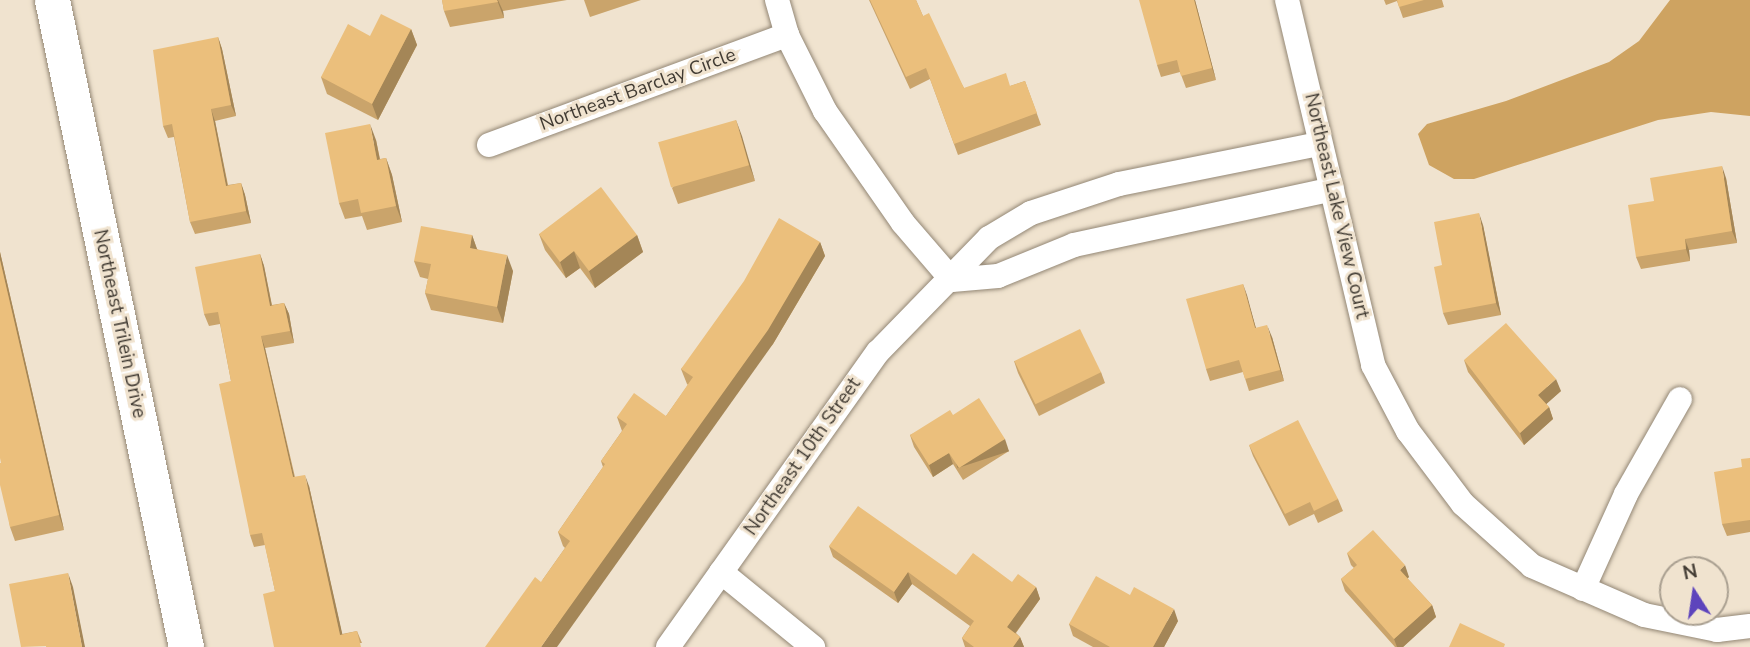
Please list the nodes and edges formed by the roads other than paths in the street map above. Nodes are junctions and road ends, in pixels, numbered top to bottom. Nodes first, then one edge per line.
1 (52, 0) edge
2 (777, 0) edge
3 (1287, 0) edge
4 (787, 35) junction
5 (1320, 144) junction
6 (489, 145) dead end
7 (1332, 189) junction
8 (952, 280) junction
9 (1680, 398) dead end
10 (721, 572) junction
11 (1583, 589) junction
12 (1750, 625) edge
13 (186, 647) edge
14 (668, 647) edge
15 (813, 647) edge

1 - 13 street, Northeast Trilein Drive
2 - 4 street
3 - 5 street, Northeast Lake View Court
4 - 6 street, Northeast Barclay Circle
4 - 8 street
5 - 7 street, Northeast Lake View Court
5 - 8 street, Northeast 10th Street
7 - 8 street
7 - 11 street, Northeast Lake View Court
8 - 10 street, Northeast 10th Street
9 - 11 street
10 - 14 street, Northeast 10th Street
10 - 15 street
11 - 12 street, Northeast Lake View Court

